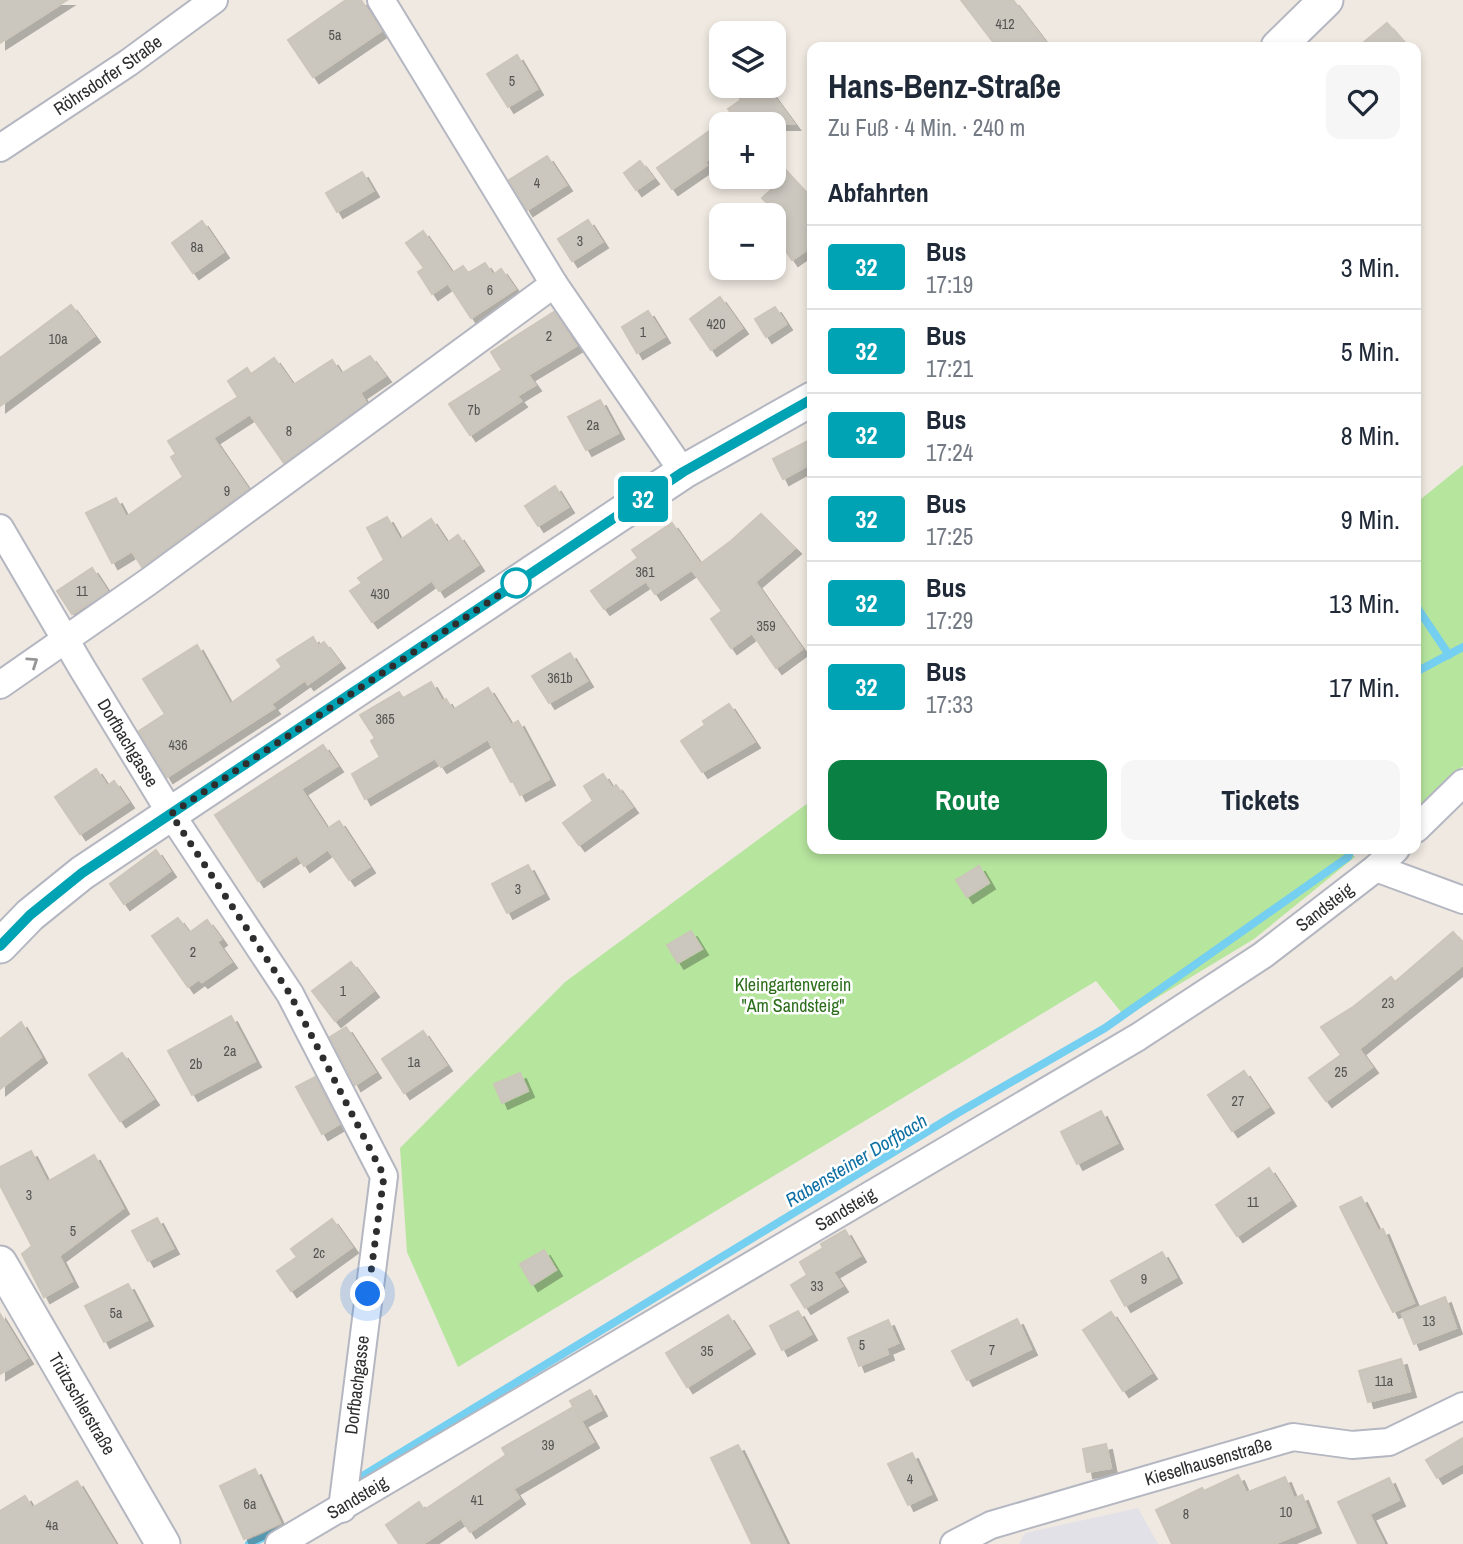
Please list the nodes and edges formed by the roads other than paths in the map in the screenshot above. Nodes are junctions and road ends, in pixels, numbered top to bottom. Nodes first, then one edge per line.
1 (214, 0) edge
2 (381, 0) edge
3 (1326, 0) edge
4 (1283, 42) edge
5 (0, 148) edge
6 (554, 284) junction
7 (807, 403) edge
8 (683, 472) junction
9 (0, 528) edge
10 (66, 640) junction
11 (0, 685) edge
12 (1463, 783) edge
13 (171, 814) junction
14 (1421, 824) edge
15 (1390, 854) edge
16 (1376, 868) junction
17 (1463, 900) edge
18 (0, 946) edge
19 (0, 1263) edge
20 (1463, 1406) edge
21 (342, 1509) junction
22 (993, 1535) edge
23 (163, 1544) edge
24 (279, 1544) edge
25 (954, 1544) edge

1 - 5 street, Röhrsdorfer Straße
2 - 6 street
3 - 4 street
6 - 8 street
6 - 10 street
7 - 8 street
8 - 13 street
9 - 10 street, Dorfbachgasse
11 -> 10 street
10 - 13 street, Dorfbachgasse
12 - 14 street
13 - 18 street
13 - 21 street, Dorfbachgasse
15 - 16 street, Sandsteig
16 - 17 street
16 - 21 street, Sandsteig
19 - 23 street, Trützschlerstraße
20 - 22 street, Kieselhausenstraße
21 - 24 street, Sandsteig
22 - 25 street, Kieselhausenstraße

